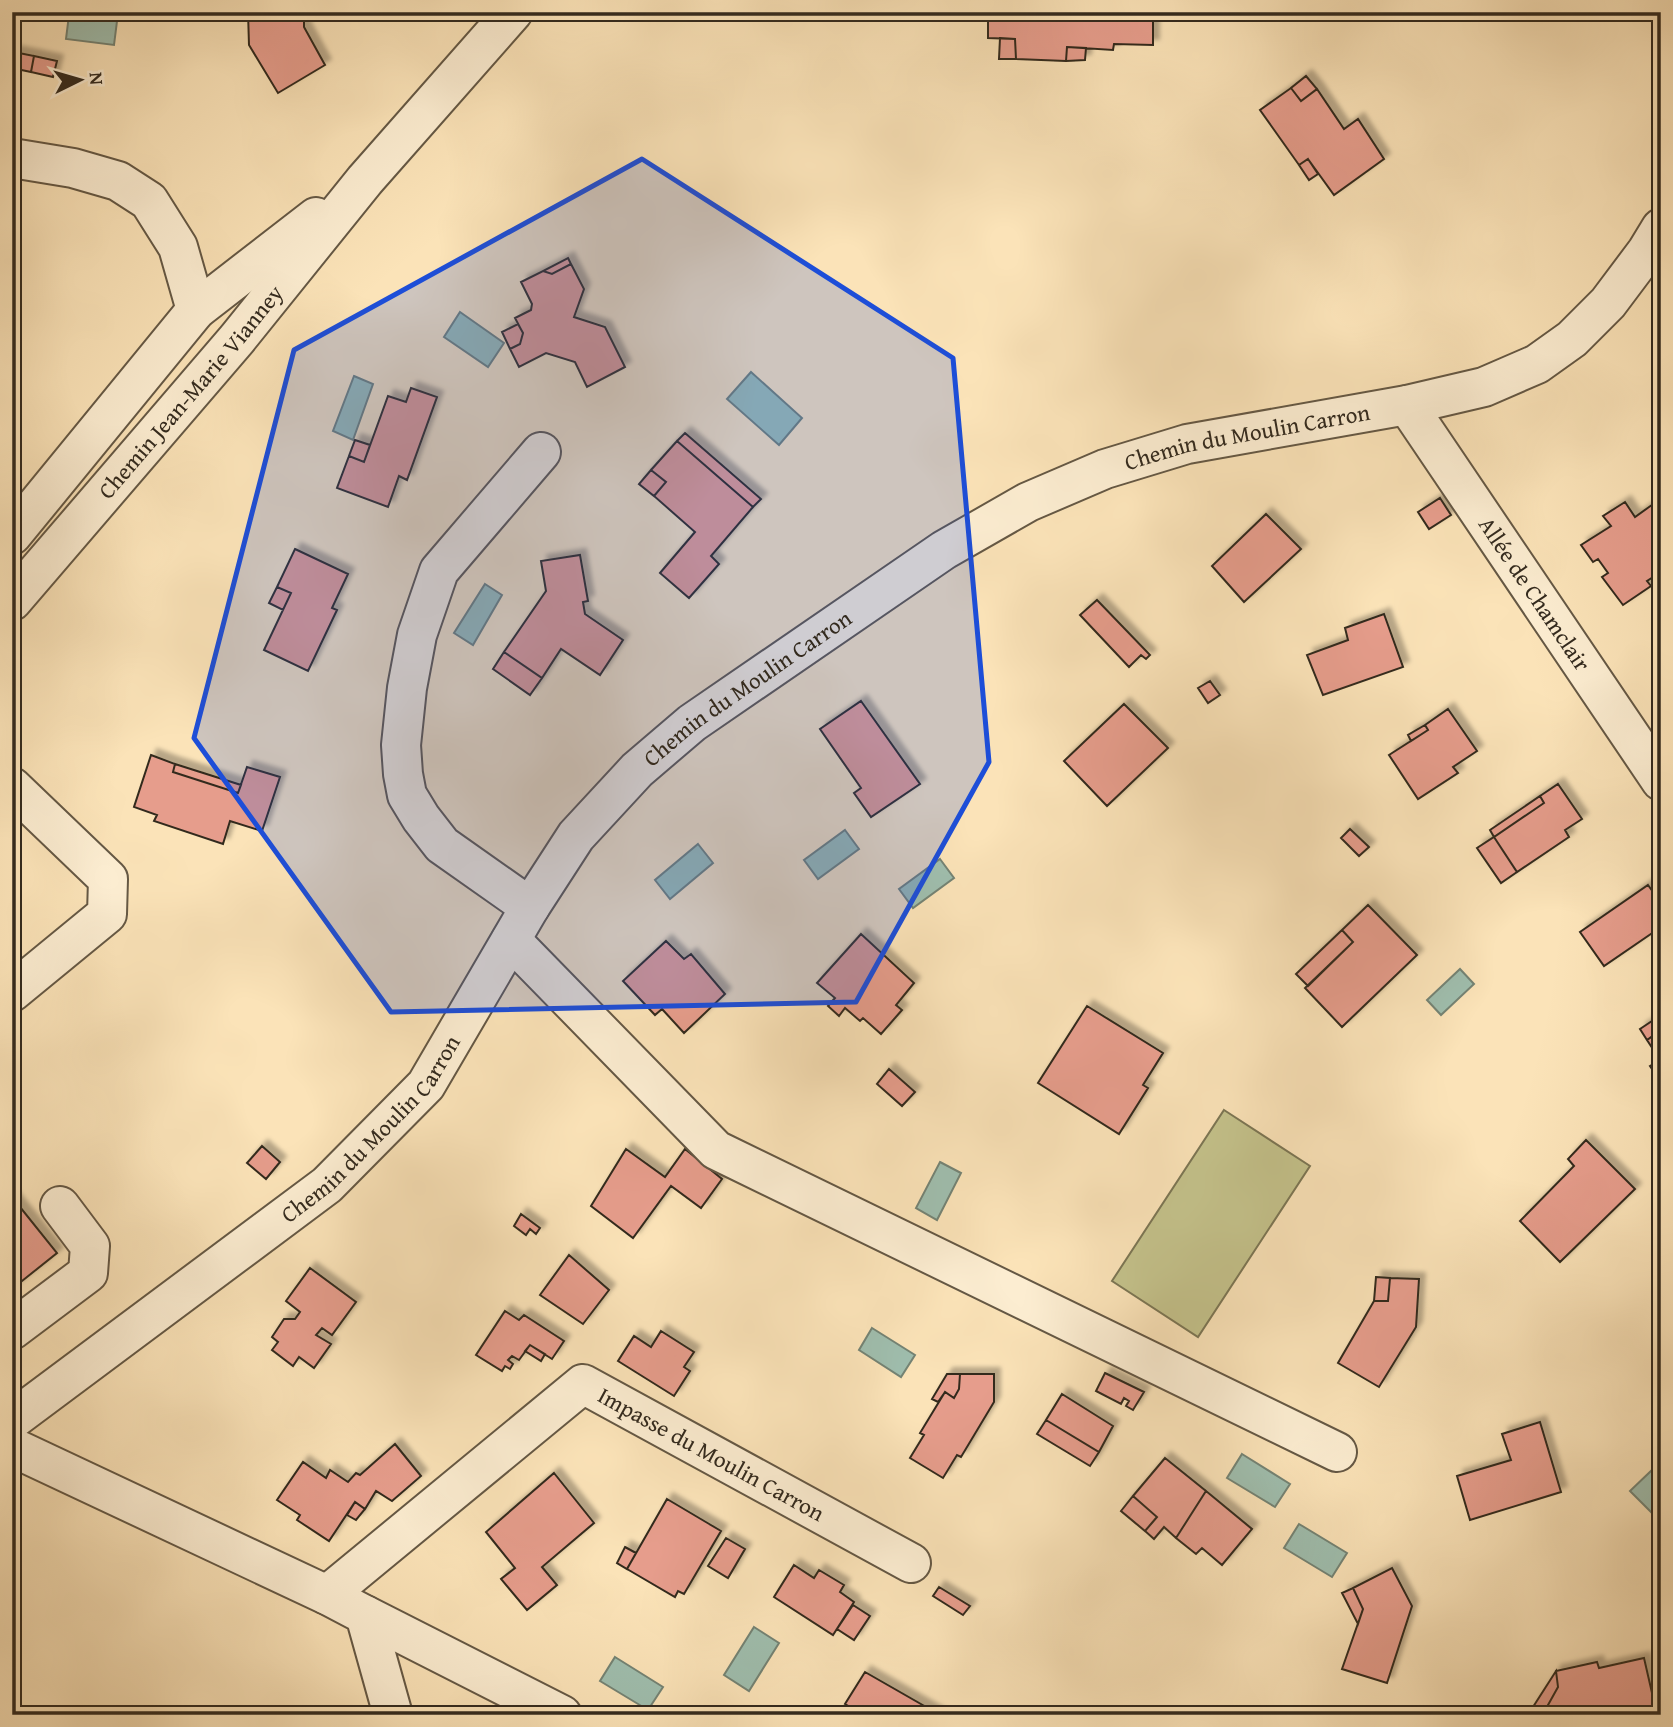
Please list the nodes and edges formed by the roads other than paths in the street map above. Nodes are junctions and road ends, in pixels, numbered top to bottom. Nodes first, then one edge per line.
1 (513, 12) edge
2 (12, 158) edge
3 (365, 180) junction
4 (1661, 228) edge
5 (196, 310) junction
6 (1407, 405) junction
7 (541, 452) dead end
8 (12, 536) edge
9 (12, 601) edge
10 (1661, 781) edge
11 (12, 787) edge
12 (521, 923) junction
13 (12, 992) edge
14 (60, 1206) dead end
15 (12, 1331) edge
16 (12, 1420) edge
17 (12, 1447) edge
18 (1337, 1452) dead end
19 (911, 1563) dead end
20 (327, 1595) junction
21 (365, 1615) junction
22 (393, 1715) edge
23 (562, 1715) edge

1 - 3 street, Chemin Jean-Marie Vianney
2 - 5 street
3 - 5 street, Chemin Jean-Marie Vianney
3 - 9 street, Chemin Jean-Marie Vianney
4 - 6 street, Chemin du Moulin Carron
5 - 8 street, Chemin Jean-Marie Vianney
6 - 10 street, Allée de Chamclair
6 - 12 street, Chemin du Moulin Carron
7 - 12 street
11 - 13 street
12 - 16 street, Chemin du Moulin Carron
12 - 18 street
14 - 15 street
17 - 20 street
19 - 20 street, Impasse du Moulin Carron
20 - 21 street
21 - 22 street
21 - 23 street

